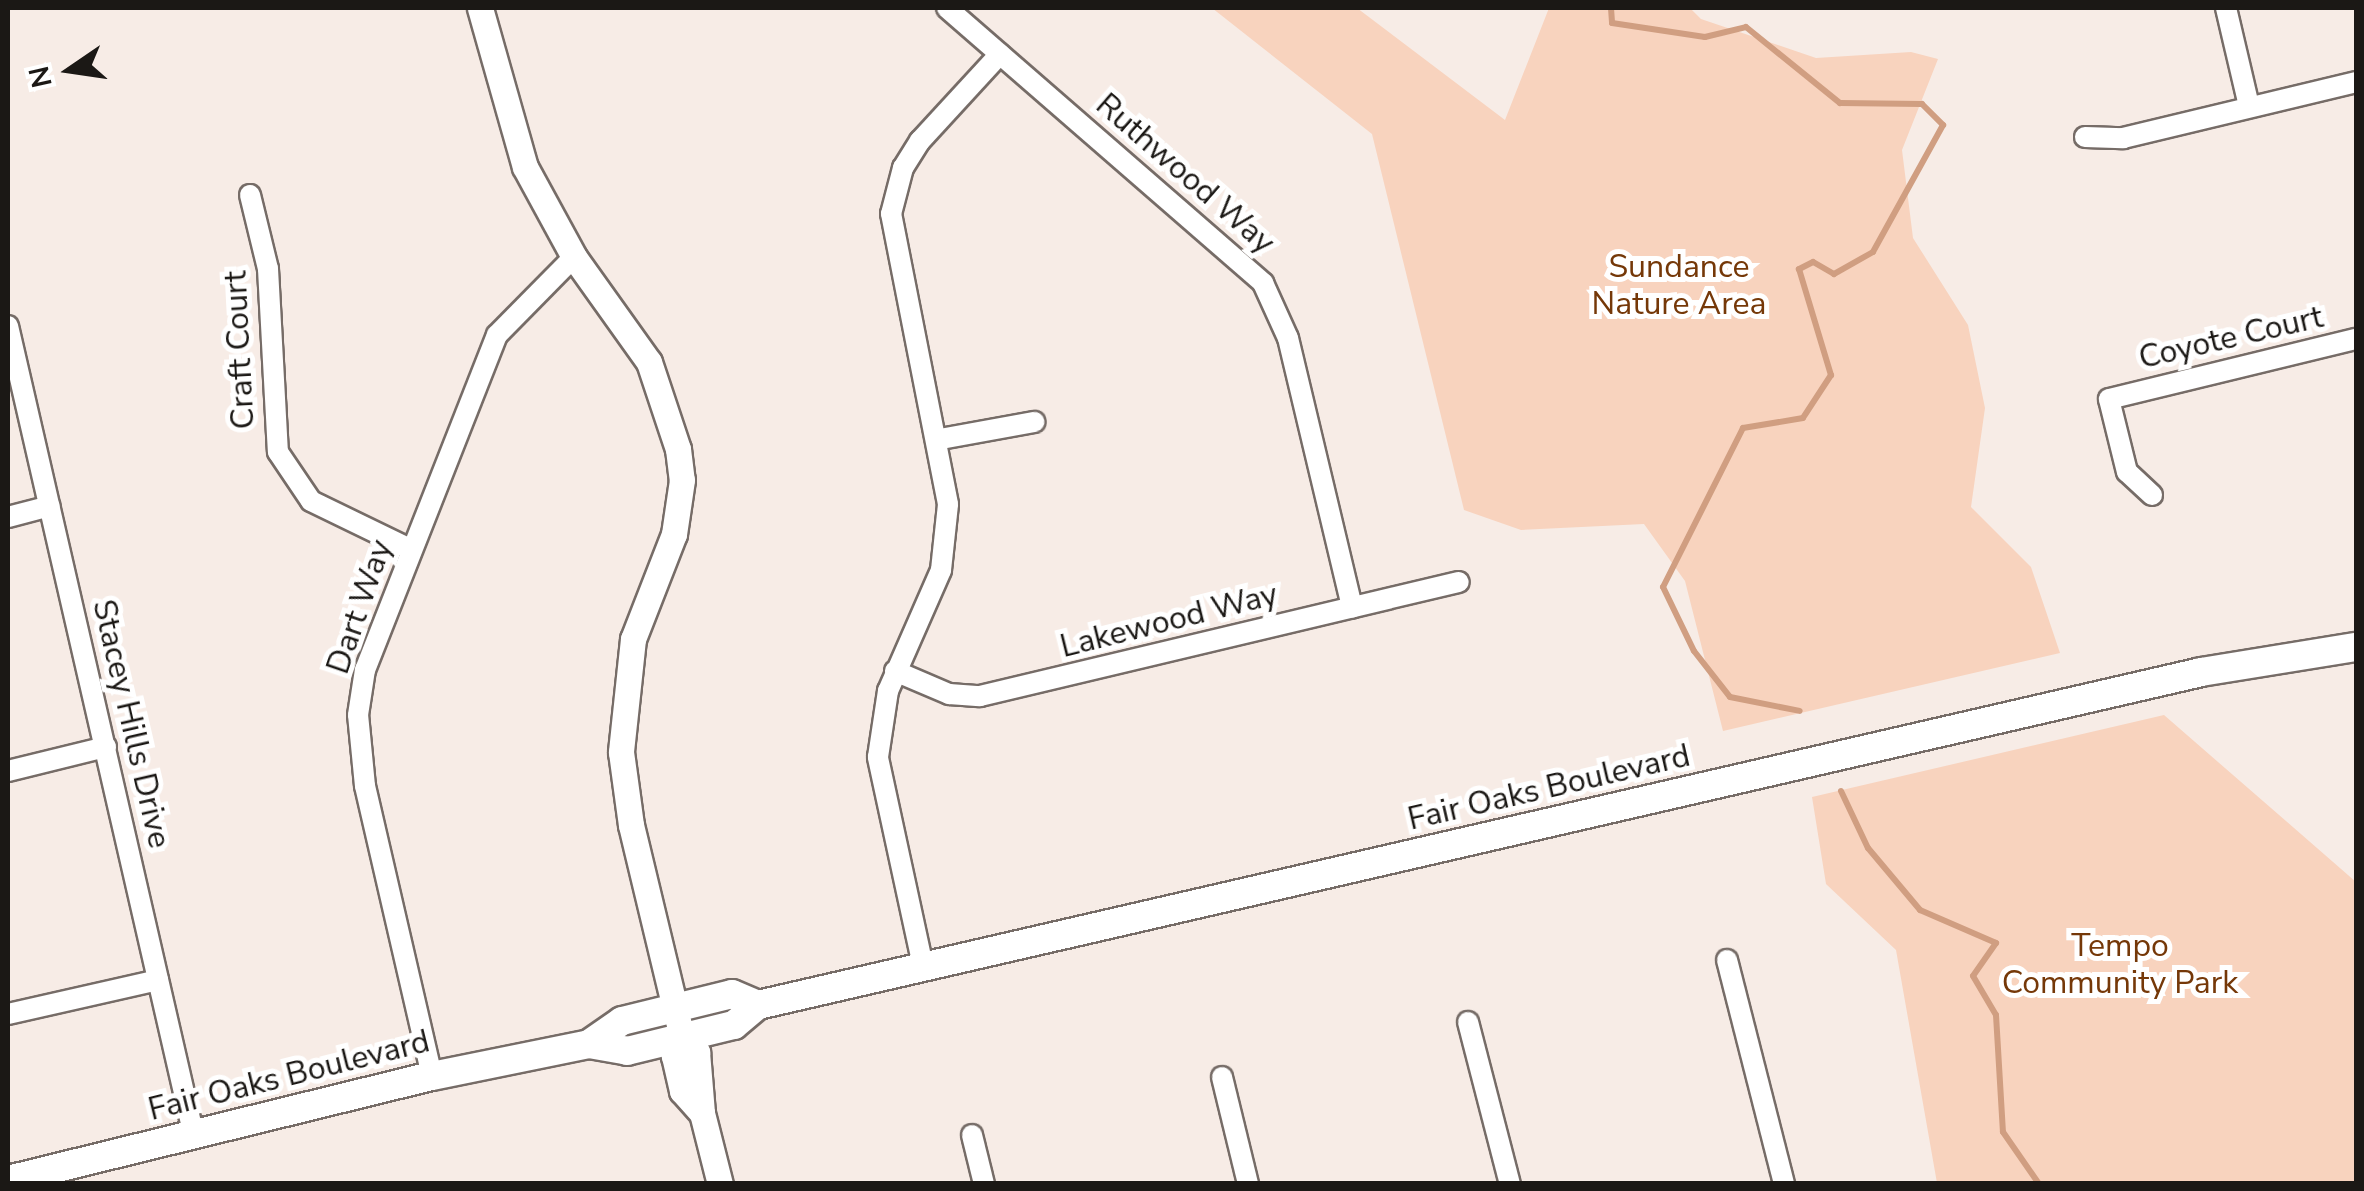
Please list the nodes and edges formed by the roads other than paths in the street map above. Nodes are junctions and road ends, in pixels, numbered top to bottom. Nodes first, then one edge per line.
1 (480, 8) edge
2 (947, 8) edge
3 (2226, 8) edge
4 (1000, 54) junction
5 (2356, 82) edge
6 (2249, 106) junction
7 (2085, 137) dead end
8 (250, 195) dead end
9 (574, 258) junction
10 (8, 326) edge
11 (2356, 339) edge
12 (1034, 422) dead end
13 (940, 439) junction
14 (2152, 494) dead end
15 (50, 506) junction
16 (8, 516) edge
17 (410, 549) junction
18 (1459, 582) dead end
19 (1352, 607) junction
20 (2356, 647) edge
21 (895, 671) junction
22 (106, 747) junction
23 (8, 771) edge
24 (1727, 960) dead end
25 (924, 966) junction
26 (158, 980) junction
27 (758, 1004) junction
28 (676, 1008) junction
29 (8, 1014) edge
30 (1468, 1022) dead end
31 (682, 1038) junction
32 (589, 1044) junction
33 (432, 1076) junction
34 (1222, 1077) dead end
35 (972, 1135) dead end
36 (194, 1136) junction
37 (8, 1180) edge
38 (720, 1184) edge
39 (984, 1184) edge
40 (1248, 1184) edge
41 (1510, 1184) edge
42 (1784, 1184) edge

1 - 9 street
2 - 4 street, Ruthwood Way
3 - 6 street
4 - 13 street
4 - 19 street, Ruthwood Way
5 - 6 street
6 - 7 street
8 - 17 street, Craft Court
9 - 17 street, Dart Way
9 - 28 street
10 - 15 street, Stacey Hills Drive
11 - 14 street, Coyote Court
12 - 13 street
13 - 21 street
15 - 16 street
15 - 22 street, Stacey Hills Drive
17 - 33 street, Dart Way
18 - 19 street, Lakewood Way
19 - 21 street, Lakewood Way
20 - 25 main road, Fair Oaks Boulevard
21 - 25 street
22 - 23 street
22 - 26 street, Stacey Hills Drive
24 - 42 street
25 - 27 main road, Fair Oaks Boulevard
26 - 29 street
26 - 36 street, Stacey Hills Drive
27 - 28 main road, Fair Oaks Boulevard
27 - 31 main road, Fair Oaks Boulevard
28 - 31 street
28 - 32 main road, Fair Oaks Boulevard
30 - 41 street
31 - 32 main road, Fair Oaks Boulevard
31 - 38 street
32 - 33 main road, Fair Oaks Boulevard
33 - 36 main road, Fair Oaks Boulevard
34 - 40 street
35 - 39 street
36 - 37 main road, Fair Oaks Boulevard

